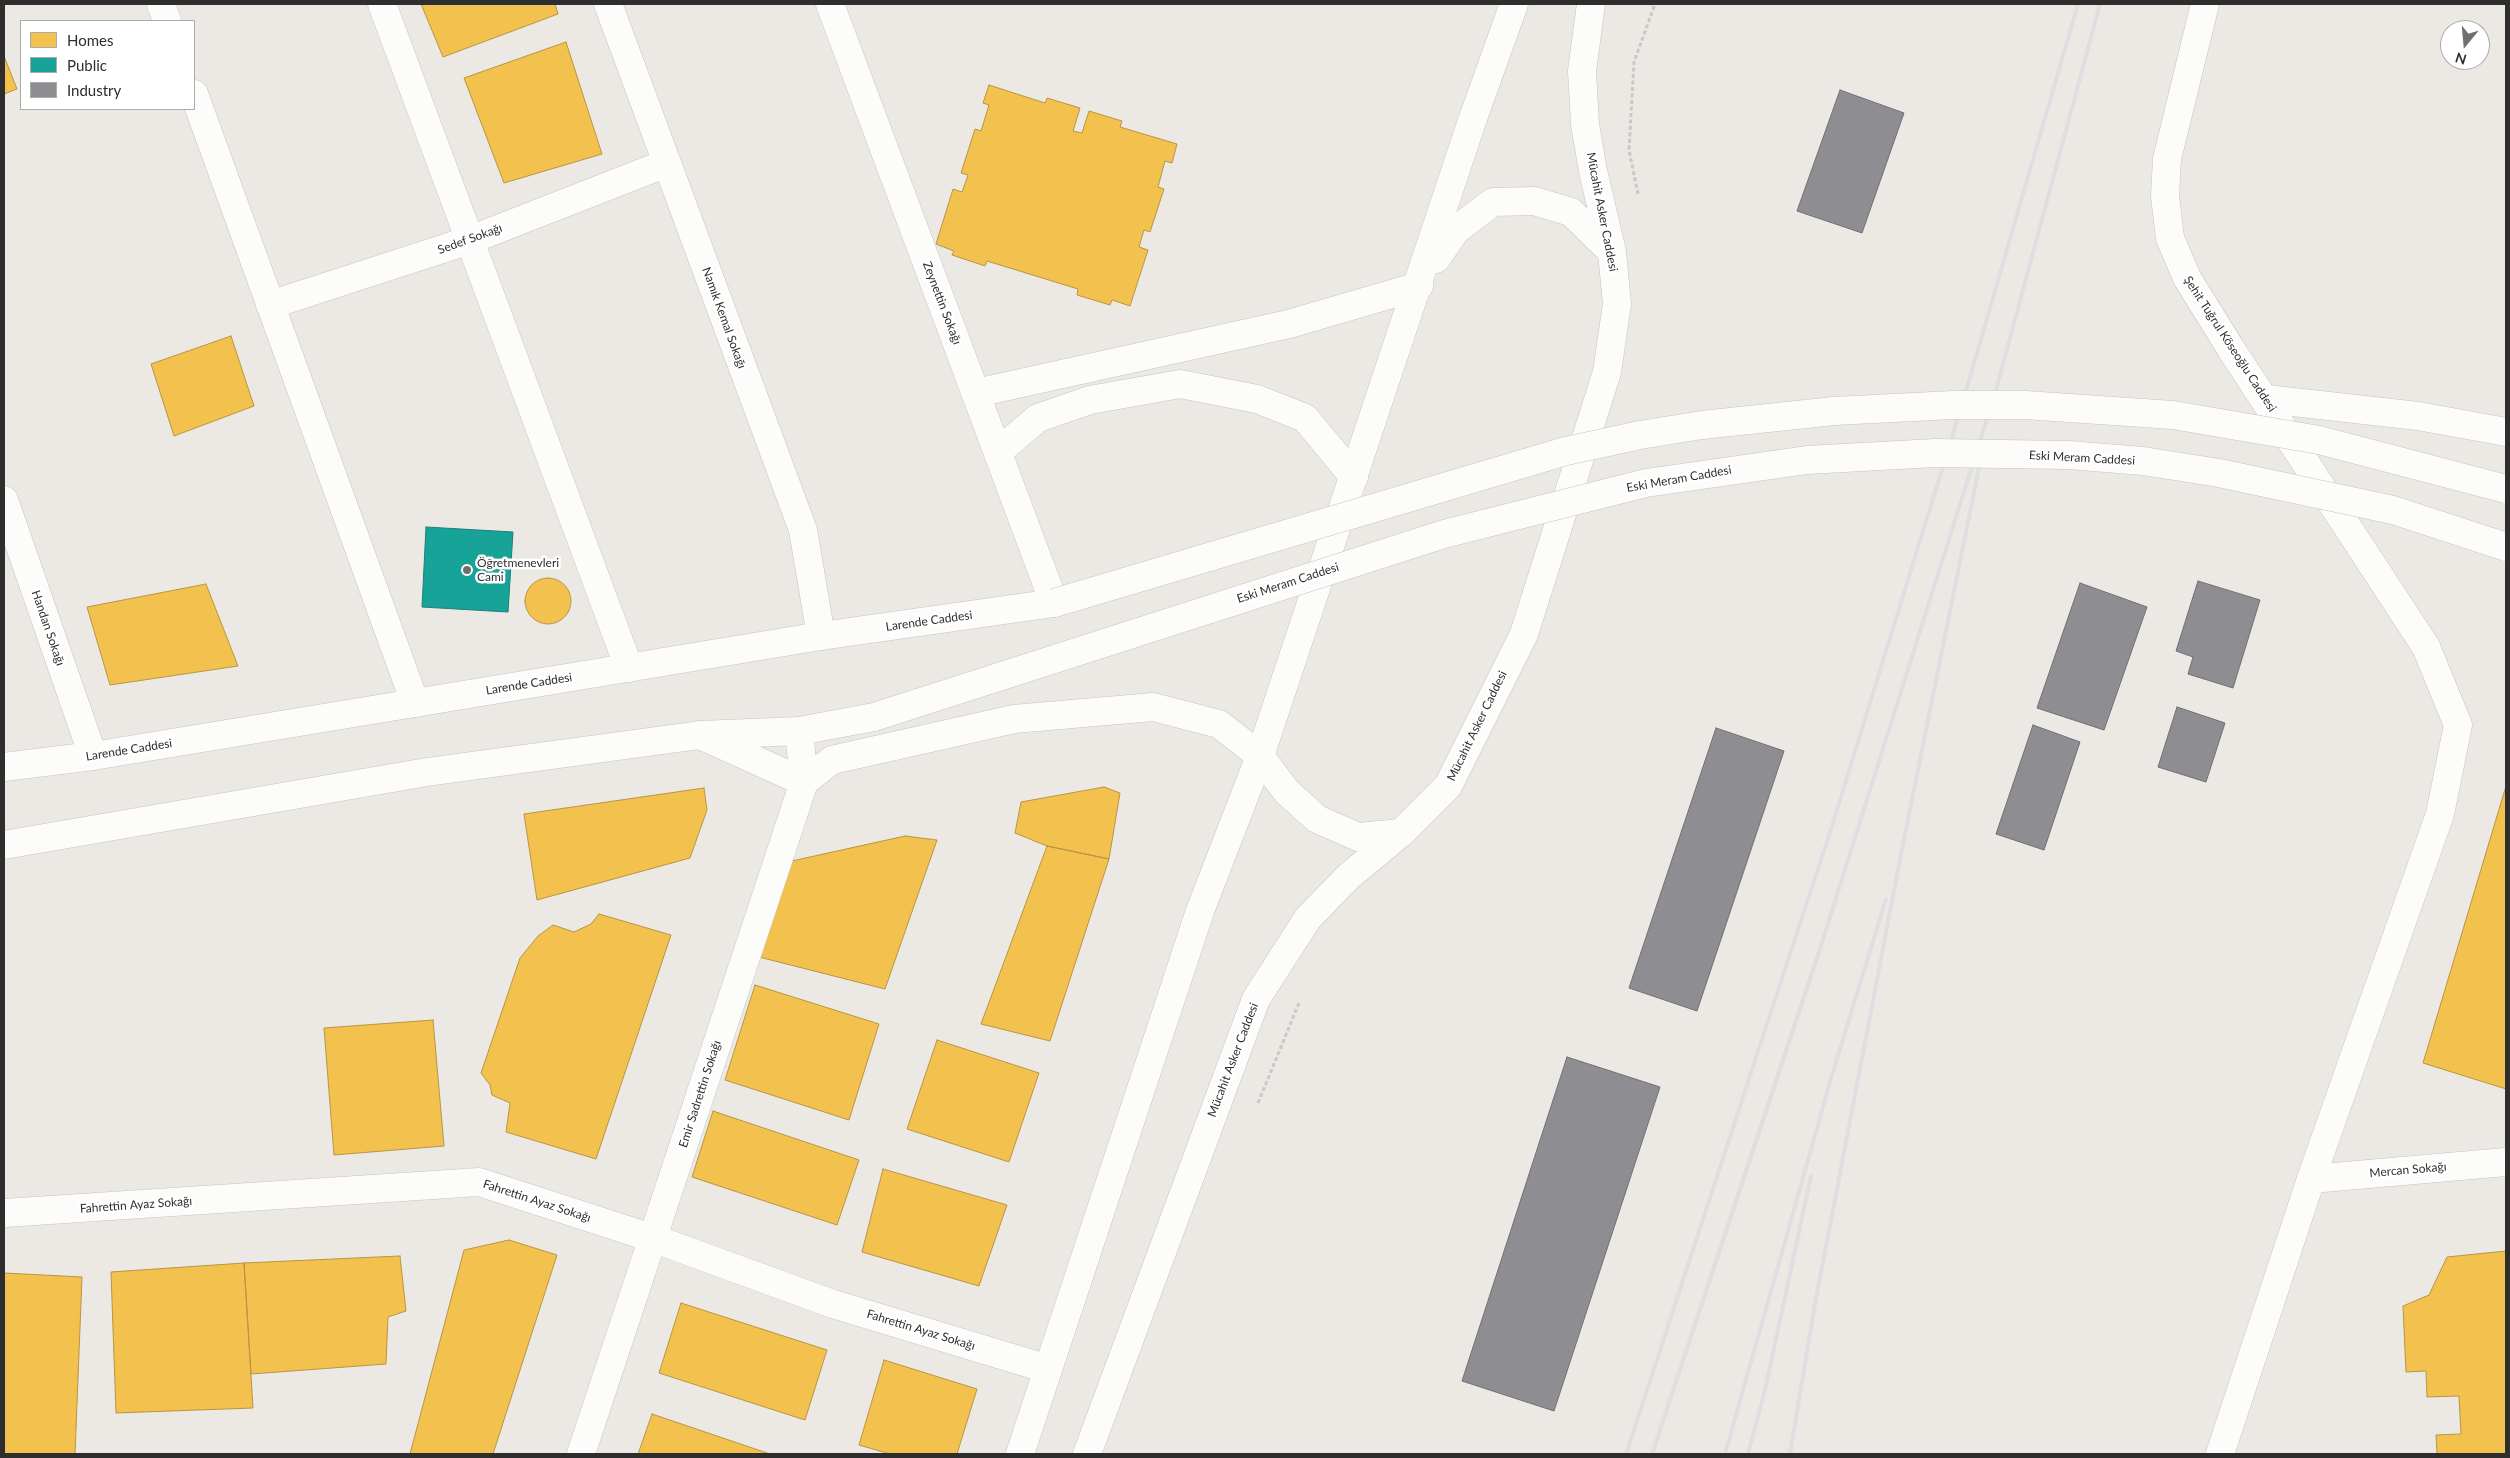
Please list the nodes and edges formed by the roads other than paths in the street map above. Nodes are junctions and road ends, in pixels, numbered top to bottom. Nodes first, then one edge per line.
1 (161, 4) edge
2 (382, 4) edge
3 (608, 4) edge
4 (830, 4) edge
5 (1514, 4) edge
6 (1591, 4) edge
7 (2205, 4) edge
8 (167, 20) edge
9 (195, 97) edge
10 (667, 163) junction
11 (470, 240) junction
12 (1612, 252) junction
13 (1418, 286) junction
14 (270, 305) junction
15 (976, 393) junction
16 (2266, 399) junction
17 (2506, 432) edge
18 (998, 452) junction
19 (1354, 476) junction
20 (2506, 489) edge
21 (4, 500) edge
22 (2506, 547) edge
23 (1054, 602) junction
24 (821, 636) junction
25 (629, 668) junction
26 (415, 703) junction
27 (799, 731) junction
28 (700, 735) junction
29 (93, 756) junction
30 (1260, 756) junction
31 (4, 767) edge
32 (804, 782) junction
33 (1401, 833) junction
34 (4, 845) edge
35 (2506, 1162) edge
36 (2311, 1179) junction
37 (4, 1213) edge
38 (652, 1238) junction
39 (1048, 1369) junction
40 (581, 1454) edge
41 (1020, 1454) edge
42 (1087, 1454) edge
43 (2220, 1454) edge

1 - 8 main road
2 - 11 main road
3 - 10 main road, Namık Kemal Sokağı
4 - 15 main road, Zeynettin Sokağı
5 - 13 main road
6 - 12 main road, Mücahit Asker Caddesi
7 - 16 main road, Şehit Tuğrul Köseoğlu Caddesi
9 - 14 main road
10 - 11 main road, Sedef Sokağı
10 - 24 main road, Namık Kemal Sokağı
11 - 14 main road, Sedef Sokağı
11 - 25 main road
12 - 13 main road
12 - 33 main road, Mücahit Asker Caddesi
13 - 15 main road
13 - 19 main road
14 - 26 main road
15 - 18 main road, Zeynettin Sokağı
16 - 17 main road
16 - 36 main road, Şehit Tuğrul Köseoğlu Caddesi
18 - 19 main road
18 - 23 main road, Zeynettin Sokağı
19 - 30 main road
20 - 23 main road, bridge
21 - 29 main road, Handan Sokağı
22 - 27 main road, Eski Meram Caddesi, bridge
23 - 24 main road, Larende Caddesi
24 - 25 main road, Larende Caddesi
25 - 26 main road, Larende Caddesi
26 - 29 main road, Larende Caddesi
27 - 28 main road
27 - 32 main road, Emir Sadrettin Sokağı
28 - 32 main road
28 - 34 main road
29 - 31 main road, Larende Caddesi
30 - 32 main road
30 - 33 main road
30 - 39 main road
32 - 38 main road, Emir Sadrettin Sokağı
33 - 42 main road, Mücahit Asker Caddesi
35 - 36 main road, Mercan Sokağı
36 - 43 main road, Şehit Tuğrul Köseoğlu Caddesi
37 - 38 main road, Fahrettin Ayaz Sokağı
38 - 39 main road, Fahrettin Ayaz Sokağı
38 - 40 main road, Emir Sadrettin Sokağı
39 - 41 main road

